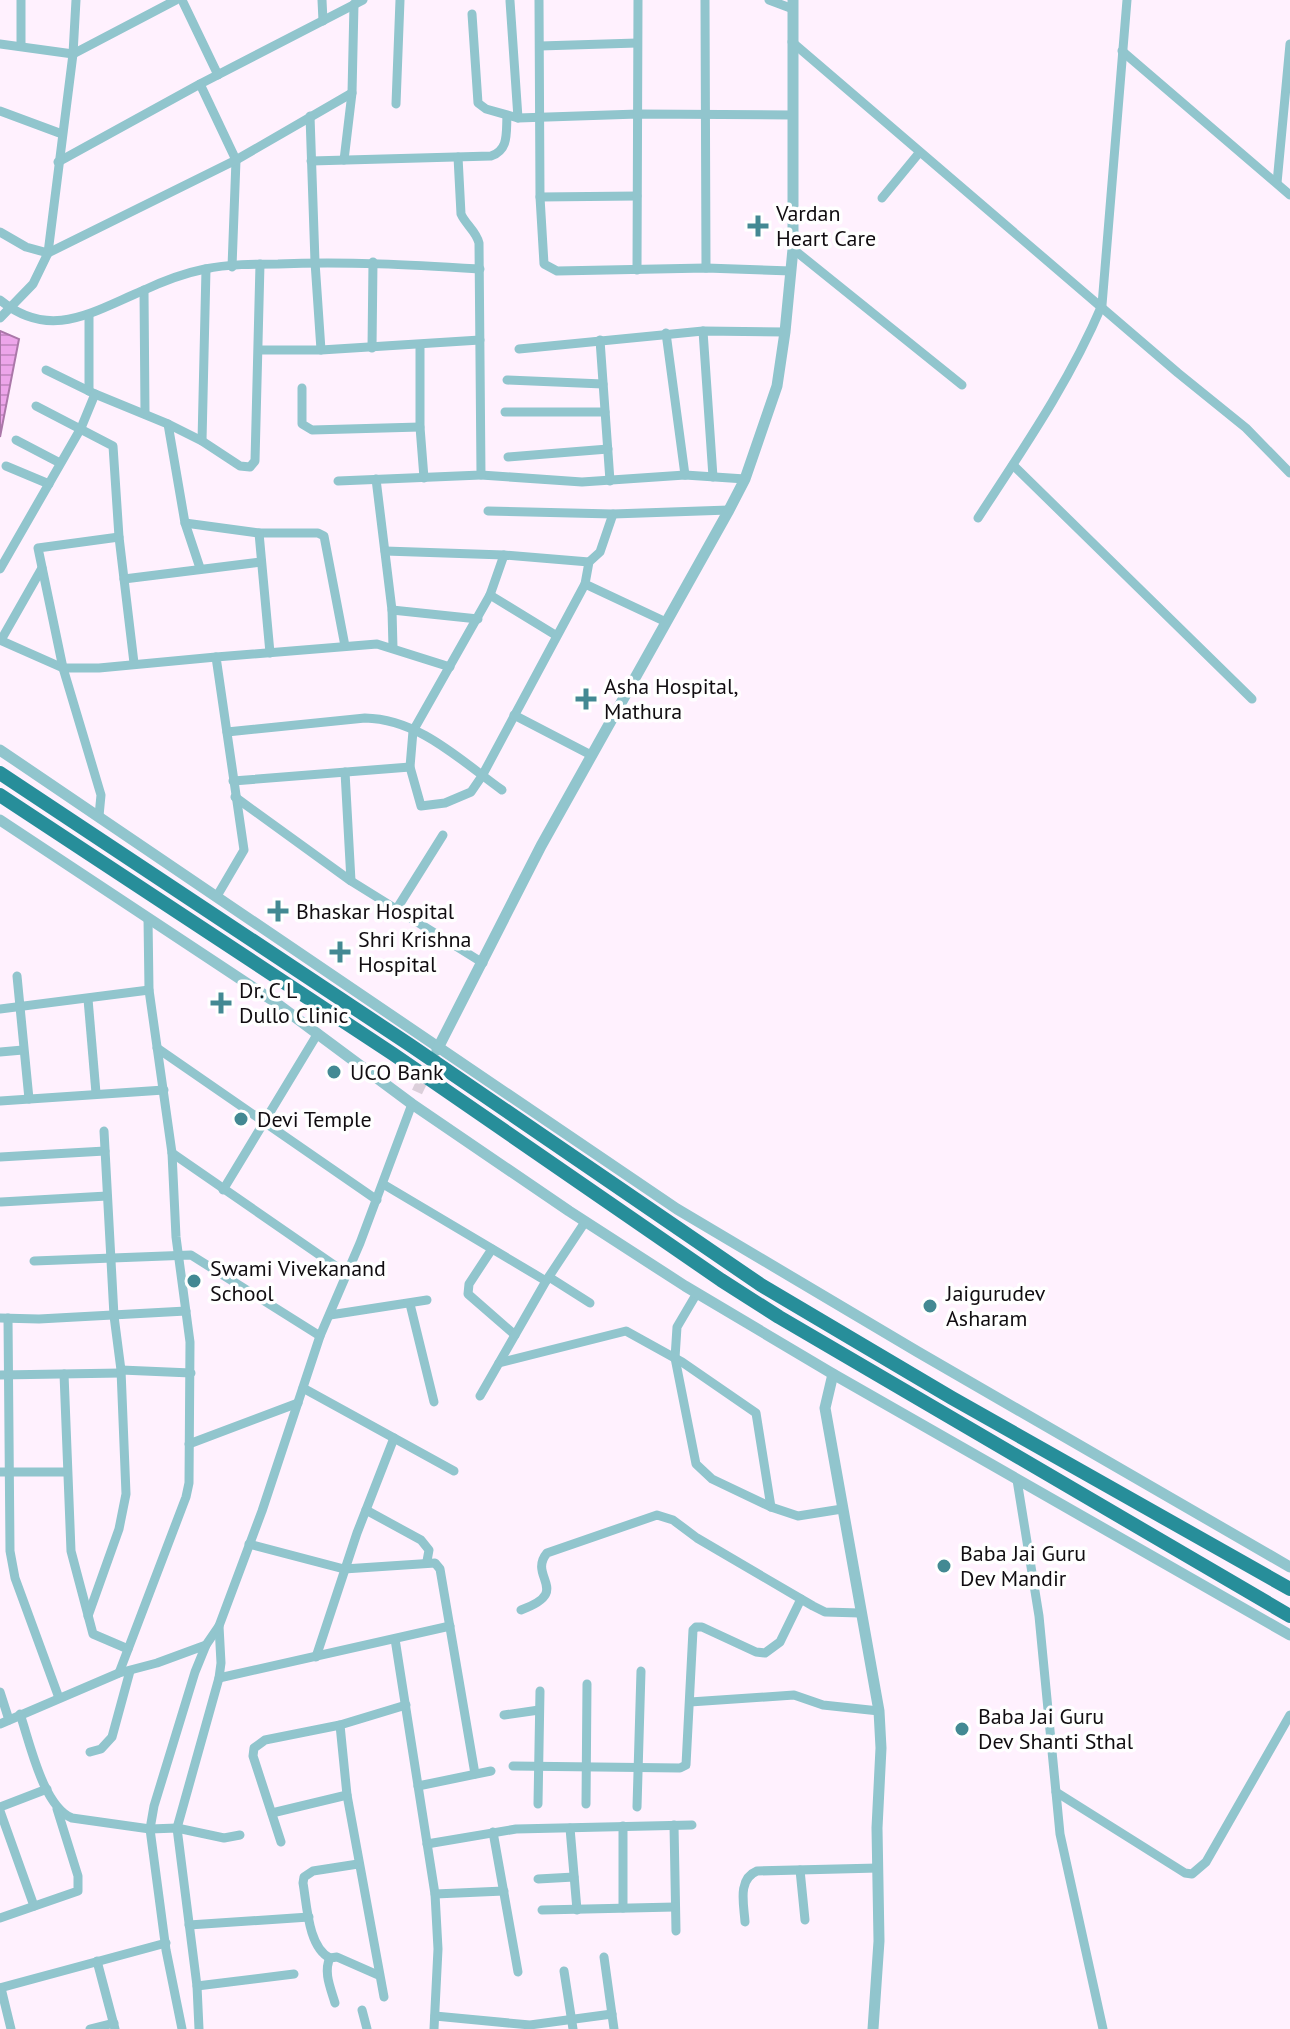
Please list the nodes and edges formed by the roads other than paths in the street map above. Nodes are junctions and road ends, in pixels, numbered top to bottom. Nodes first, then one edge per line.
1 (21, 0) edge
2 (76, 0) edge
3 (182, 0) edge
4 (322, 0) edge
5 (400, 0) edge
6 (539, 0) edge
7 (638, 0) edge
8 (705, 0) edge
9 (769, 0) edge
10 (1127, 0) edge
11 (170, 1) edge
12 (510, 1) edge
13 (359, 2) edge
14 (793, 4) edge
15 (472, 14) dead end
16 (323, 21) junction
17 (792, 42) junction
18 (637, 43) junction
19 (0, 44) edge
20 (1290, 44) edge
21 (21, 46) junction
22 (540, 46) junction
23 (1122, 51) junction
24 (73, 54) junction
25 (218, 75) junction
26 (200, 84) junction
27 (352, 93) junction
28 (396, 104) dead end
29 (0, 111) edge
30 (638, 114) junction
31 (704, 114) junction
32 (791, 115) junction
33 (310, 116) junction
34 (507, 116) junction
35 (541, 116) junction
36 (518, 118) junction
37 (62, 134) junction
38 (919, 153) junction
39 (458, 157) junction
40 (236, 160) junction
41 (344, 160) junction
42 (311, 161) junction
43 (58, 162) junction
44 (1277, 183) junction
45 (1290, 195) edge
46 (637, 196) junction
47 (540, 197) junction
48 (882, 198) dead end
49 (0, 232) edge
50 (793, 249) junction
51 (48, 253) junction
52 (315, 262) junction
53 (373, 262) junction
54 (260, 264) junction
55 (232, 267) junction
56 (706, 268) junction
57 (206, 269) junction
58 (480, 269) junction
59 (637, 270) junction
60 (791, 271) junction
61 (144, 290) junction
62 (0, 300) edge
63 (1102, 305) junction
64 (11, 309) junction
65 (89, 316) junction
66 (0, 318) edge
67 (703, 331) junction
68 (785, 332) junction
69 (666, 333) junction
70 (480, 340) junction
71 (600, 340) junction
72 (420, 346) junction
73 (372, 348) junction
74 (519, 349) dead end
75 (260, 350) junction
76 (321, 350) junction
77 (46, 370) dead end
78 (507, 380) dead end
79 (603, 384) junction
80 (962, 385) dead end
81 (302, 388) dead end
82 (92, 393) junction
83 (36, 406) dead end
84 (505, 412) dead end
85 (605, 412) junction
86 (145, 414) junction
87 (168, 424) junction
88 (420, 427) junction
89 (81, 428) junction
90 (16, 440) dead end
91 (202, 441) junction
92 (608, 449) junction
93 (508, 457) dead end
94 (60, 463) junction
95 (1013, 465) junction
96 (6, 466) dead end
97 (1290, 473) edge
98 (481, 475) junction
99 (685, 475) junction
100 (713, 477) junction
101 (424, 478) junction
102 (376, 479) junction
103 (745, 479) junction
104 (338, 481) dead end
105 (610, 481) junction
106 (49, 484) junction
107 (729, 510) junction
108 (488, 511) dead end
109 (613, 514) junction
110 (978, 518) dead end
111 (185, 523) junction
112 (259, 533) junction
113 (119, 537) junction
114 (385, 551) junction
115 (504, 555) junction
116 (261, 562) junction
117 (589, 562) junction
118 (42, 568) junction
119 (200, 568) junction
120 (0, 569) edge
121 (124, 579) junction
122 (585, 584) junction
123 (490, 595) junction
124 (392, 610) junction
125 (478, 619) junction
126 (666, 622) junction
127 (557, 636) junction
128 (0, 640) edge
129 (345, 646) junction
130 (393, 648) junction
131 (270, 653) junction
132 (216, 657) junction
133 (134, 663) junction
134 (450, 667) junction
135 (63, 668) junction
136 (1252, 699) dead end
137 (514, 715) junction
138 (413, 731) junction
139 (227, 732) junction
140 (0, 750) edge
141 (591, 755) junction
142 (410, 767) junction
143 (345, 772) junction
144 (0, 773) edge
145 (482, 776) junction
146 (233, 781) junction
147 (502, 790) dead end
148 (0, 795) edge
149 (235, 797) junction
150 (99, 816) junction
151 (0, 820) edge
152 (443, 835) dead end
153 (351, 881) junction
154 (217, 896) junction
155 (396, 910) junction
156 (148, 918) junction
157 (483, 963) junction
158 (17, 976) dead end
159 (149, 990) junction
160 (88, 999) junction
161 (19, 1005) junction
162 (0, 1009) edge
163 (318, 1033) junction
164 (157, 1048) junction
165 (438, 1048) junction
166 (23, 1050) junction
167 (0, 1052) edge
168 (164, 1090) junction
169 (417, 1092) tunnel mouth
170 (96, 1093) junction
171 (29, 1099) junction
172 (0, 1101) edge
173 (412, 1104) junction
174 (263, 1123) junction
175 (104, 1131) dead end
176 (105, 1151) junction
177 (172, 1153) junction
178 (0, 1157) edge
179 (383, 1184) junction
180 (223, 1190) junction
181 (107, 1196) junction
182 (377, 1200) junction
183 (1, 1202) edge
184 (585, 1222) junction
185 (492, 1249) junction
186 (179, 1253) junction
187 (111, 1256) junction
188 (34, 1261) dead end
189 (347, 1274) junction
190 (547, 1279) junction
191 (697, 1293) junction
192 (427, 1300) dead end
193 (590, 1303) dead end
194 (410, 1304) junction
195 (186, 1311) junction
196 (330, 1315) junction
197 (114, 1316) junction
198 (4, 1318) edge
199 (515, 1335) junction
200 (320, 1336) junction
201 (675, 1358) junction
202 (499, 1363) junction
203 (121, 1371) junction
204 (191, 1373) junction
205 (64, 1374) junction
206 (833, 1374) junction
207 (4, 1375) edge
208 (303, 1388) junction
209 (480, 1396) dead end
210 (434, 1402) dead end
211 (298, 1403) junction
212 (394, 1438) junction
213 (189, 1444) junction
214 (454, 1471) dead end
215 (4, 1472) edge
216 (66, 1472) junction
217 (1017, 1480) junction
218 (771, 1507) junction
219 (842, 1509) junction
220 (366, 1510) junction
221 (249, 1544) junction
222 (427, 1561) junction
223 (1290, 1567) edge
224 (344, 1569) junction
225 (1290, 1589) edge
226 (801, 1599) junction
227 (521, 1610) dead end
228 (860, 1613) junction
229 (88, 1616) junction
230 (1290, 1616) edge
231 (219, 1626) junction
232 (450, 1626) junction
233 (1290, 1635) edge
234 (395, 1639) junction
235 (206, 1645) junction
236 (128, 1649) junction
237 (316, 1657) junction
238 (641, 1671) dead end
239 (124, 1672) junction
240 (219, 1678) junction
241 (587, 1684) dead end
242 (540, 1691) dead end
243 (0, 1692) edge
244 (59, 1698) junction
245 (690, 1702) junction
246 (406, 1705) junction
247 (539, 1710) junction
248 (879, 1711) junction
249 (20, 1714) junction
250 (504, 1715) dead end
251 (1290, 1715) edge
252 (5, 1722) edge
253 (340, 1725) junction
254 (90, 1752) dead end
255 (513, 1766) dead end
256 (537, 1766) junction
257 (585, 1767) junction
258 (638, 1767) junction
259 (491, 1771) dead end
260 (475, 1774) junction
261 (418, 1786) junction
262 (47, 1789) junction
263 (1056, 1792) junction
264 (347, 1795) junction
265 (538, 1804) dead end
266 (586, 1804) dead end
267 (637, 1807) dead end
268 (0, 1809) edge
269 (57, 1809) junction
270 (272, 1813) junction
271 (674, 1825) junction
272 (692, 1825) dead end
273 (623, 1826) junction
274 (177, 1828) junction
275 (570, 1828) junction
276 (150, 1829) junction
277 (493, 1832) junction
278 (240, 1835) dead end
279 (281, 1842) dead end
280 (427, 1844) junction
281 (358, 1864) junction
282 (878, 1868) junction
283 (800, 1870) junction
284 (574, 1877) junction
285 (538, 1879) dead end
286 (504, 1891) junction
287 (435, 1894) junction
288 (34, 1906) junction
289 (675, 1907) junction
290 (623, 1908) junction
291 (542, 1910) dead end
292 (577, 1910) junction
293 (309, 1917) junction
294 (0, 1918) edge
295 (805, 1920) dead end
296 (745, 1922) dead end
297 (189, 1925) junction
298 (676, 1931) dead end
299 (166, 1943) junction
300 (604, 1957) dead end
301 (330, 1958) junction
302 (97, 1961) junction
303 (564, 1971) dead end
304 (518, 1972) dead end
305 (294, 1974) dead end
306 (378, 1975) junction
307 (197, 1986) junction
308 (0, 1988) edge
309 (384, 1997) dead end
310 (335, 2003) dead end
311 (362, 2010) dead end
312 (612, 2014) junction
313 (435, 2016) junction
314 (572, 2024) edge
315 (114, 2026) edge
316 (525, 2027) edge
317 (11, 2029) edge
318 (90, 2029) edge
319 (182, 2029) edge
320 (199, 2029) edge
321 (367, 2029) edge
322 (434, 2029) edge
323 (614, 2029) edge
324 (873, 2029) edge
325 (1103, 2029) edge

1 - 21 street
2 - 24 street
3 - 25 street
4 - 16 street
5 - 28 street
6 - 22 street
7 - 18 street
8 - 31 street
9 - 14 street
10 - 23 street
11 - 24 street
12 - 36 street
13 - 16 street
13 - 27 street
14 - 17 street
15 - 34 street
16 - 25 street
17 - 32 street
17 - 38 street
18 - 22 street
18 - 30 street
19 - 21 street
20 - 44 street
21 - 24 street
22 - 35 street
23 - 44 street
23 - 63 street
24 - 37 street
25 - 26 street
26 - 40 street
26 - 43 street
27 - 33 street
27 - 41 street
29 - 37 street
30 - 31 street
30 - 35 street
30 - 46 street
31 - 32 street
31 - 56 street
32 - 50 street
33 - 40 street
33 - 42 street
34 - 36 street
34 - 39 street
35 - 36 street
35 - 47 street
37 - 43 street
38 - 48 street
38 - 63 street
39 - 41 street
39 - 58 street
40 - 51 street
40 - 55 street
41 - 42 street
42 - 52 street
43 - 51 street
44 - 45 street
46 - 47 street
46 - 59 street
47 - 59 street
49 - 51 street
50 - 60 street
50 - 80 street
51 - 64 street
52 - 53 street
52 - 54 street
52 - 76 street
53 - 58 street
53 - 73 street
54 - 55 street
54 - 75 street
55 - 57 street
56 - 59 street
56 - 60 street
57 - 61 street
57 - 91 street
58 - 70 street
60 - 68 street
61 - 65 street
61 - 86 street
62 - 64 street
63 - 95 street
63 - 97 street
64 - 65 street
64 - 66 street
65 - 82 street
67 - 68 street
67 - 69 street
67 - 100 street
68 - 103 street
69 - 71 street
69 - 99 street
70 - 72 street
70 - 98 street
71 - 74 street
71 - 79 street
72 - 73 street
72 - 88 street
73 - 76 street
75 - 76 street
75 - 91 street
77 - 82 street
78 - 79 street
79 - 85 street
81 - 88 street
82 - 86 street
82 - 89 street
83 - 89 street
84 - 85 street
85 - 92 street
86 - 87 street
87 - 91 street
87 - 111 street
88 - 101 street
89 - 94 street
89 - 113 street
90 - 94 street
92 - 93 street
92 - 105 street
94 - 106 street
95 - 110 street
95 - 136 street
96 - 106 street
98 - 101 street
98 - 105 street
99 - 100 street
99 - 105 street
100 - 103 street
101 - 102 street
102 - 104 street
102 - 114 street
103 - 107 street
106 - 120 street
107 - 109 street
107 - 126 street
108 - 109 street
109 - 117 street
111 - 112 street
111 - 119 street
112 - 116 street
112 - 129 street
113 - 118 street
113 - 121 street
114 - 115 street
114 - 124 street
115 - 117 street
115 - 123 street
116 - 119 street
116 - 131 street
117 - 122 street
118 - 128 street
118 - 135 street
119 - 121 street
121 - 133 street
122 - 126 street
122 - 127 street
123 - 125 street
123 - 127 street
124 - 125 street
124 - 130 street
125 - 134 street
126 - 141 street
127 - 137 street
128 - 135 street
129 - 130 street
129 - 131 street
130 - 134 street
131 - 132 street
132 - 133 street
132 - 139 street
133 - 135 street
134 - 138 street
135 - 150 street
137 - 141 street
137 - 145 street
138 - 139 street
138 - 142 street
138 - 145 street
139 - 146 street
140 - 150 street
141 - 157 street
142 - 143 street
142 - 145 street
143 - 146 street
143 - 153 street
144 - 225 highway
145 - 147 street
146 - 149 street
148 - 230 highway
149 - 153 street
149 - 154 street
150 - 154 street
151 - 156 street
152 - 155 street
153 - 155 street
154 - 165 street
155 - 157 street
156 - 159 street
156 - 163 street
157 - 165 street
158 - 161 street
159 - 160 street
159 - 164 street
160 - 161 street
160 - 170 street
161 - 162 street
161 - 166 street
163 - 173 street
163 - 174 street
164 - 168 street
164 - 174 street
165 - 223 street
166 - 167 street
166 - 171 street
168 - 170 street
168 - 177 street
169 - 173 street
170 - 171 street
171 - 172 street
173 - 179 street
173 - 184 street
174 - 180 street
174 - 182 street
175 - 176 street
176 - 178 street
176 - 181 street
177 - 180 street
177 - 186 street
179 - 182 street
179 - 185 street
180 - 189 street
181 - 183 street
181 - 187 street
182 - 189 street
184 - 190 street
184 - 191 street
185 - 190 street
185 - 199 street
186 - 187 street
186 - 195 street
186 - 200 street
187 - 188 street
187 - 197 street
189 - 196 street
190 - 193 street
190 - 199 street
191 - 201 street
191 - 206 street
192 - 194 street
194 - 196 street
194 - 210 street
195 - 197 street
195 - 204 street
196 - 200 street
197 - 198 street
197 - 203 street
198 - 207 street
199 - 202 street
200 - 208 street
201 - 202 street
201 - 218 street
201 - 218 street
202 - 209 street
203 - 204 street
203 - 205 street
203 - 229 street
204 - 213 street
205 - 207 street
205 - 216 street
206 - 217 street
206 - 219 street
207 - 215 street
208 - 211 street
208 - 212 street
211 - 213 street
211 - 221 street
212 - 214 street
212 - 220 street
213 - 236 street
215 - 216 street
215 - 244 street
216 - 229 street
217 - 233 street
217 - 263 street
218 - 219 street
219 - 228 street
220 - 222 street
220 - 224 street
221 - 224 street
221 - 231 street
222 - 224 street
222 - 232 street
224 - 237 street
226 - 227 street
226 - 228 street
226 - 245 street
228 - 248 street
229 - 236 street
231 - 235 street
231 - 240 street
232 - 234 street
232 - 260 street
234 - 237 street
234 - 246 street
235 - 239 street
235 - 276 street
236 - 239 street
237 - 240 street
238 - 258 street
239 - 244 street
239 - 254 street
240 - 274 street
241 - 257 street
242 - 247 street
243 - 252 street
244 - 249 street
245 - 248 street
245 - 258 street
246 - 253 street
246 - 261 street
247 - 250 street
247 - 256 street
248 - 282 street
249 - 252 street
249 - 262 street
251 - 263 street
253 - 264 street
253 - 270 street
255 - 256 street
256 - 257 street
256 - 265 street
257 - 258 street
257 - 266 street
258 - 267 street
259 - 260 street
260 - 261 street
261 - 280 street
262 - 268 street
262 - 269 street
263 - 325 street
264 - 270 street
264 - 281 street
268 - 288 street
269 - 276 street
269 - 288 street
270 - 279 street
271 - 272 street
271 - 273 street
271 - 289 street
273 - 275 street
273 - 290 street
274 - 276 street
274 - 278 street
274 - 297 street
275 - 277 street
275 - 284 street
276 - 299 street
277 - 280 street
277 - 286 street
280 - 287 street
281 - 293 street
281 - 306 street
282 - 283 street
282 - 324 street
283 - 295 street
283 - 296 street
284 - 285 street
284 - 292 street
286 - 287 street
286 - 304 street
287 - 313 street
288 - 294 street
289 - 290 street
289 - 298 street
290 - 292 street
291 - 292 street
293 - 297 street
293 - 301 street
297 - 307 street
299 - 302 street
299 - 319 street
300 - 312 street
301 - 306 street
301 - 310 street
302 - 308 street
302 - 315 street
303 - 314 street
305 - 307 street
306 - 309 street
307 - 320 street
308 - 317 street
311 - 321 street
312 - 314 street
312 - 323 street
313 - 316 street
313 - 322 street
314 - 316 street
315 - 318 street

